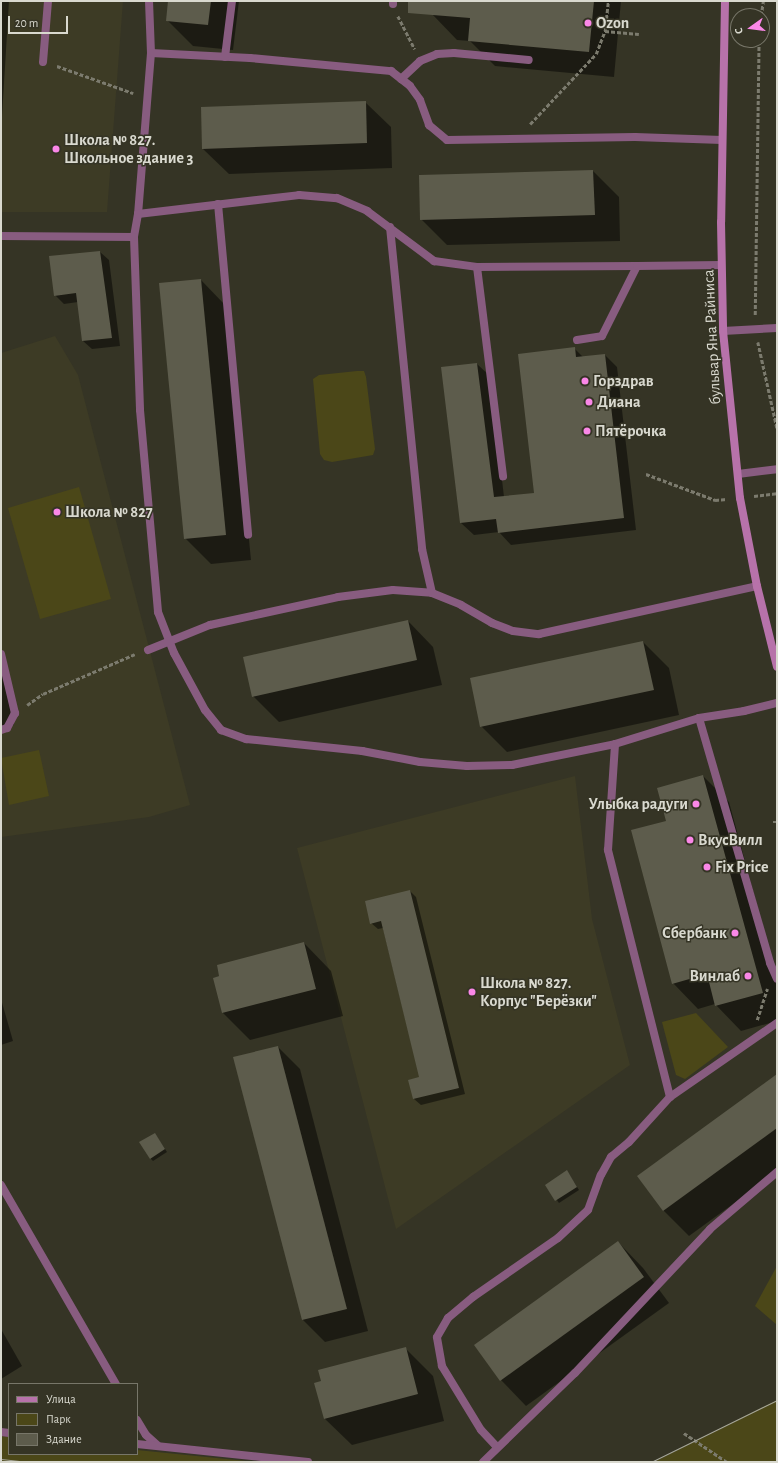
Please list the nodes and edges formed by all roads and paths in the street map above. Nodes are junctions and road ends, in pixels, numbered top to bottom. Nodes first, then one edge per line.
1 (48, 1) edge
2 (149, 1) edge
3 (232, 1) edge
4 (608, 1) edge
5 (725, 1) edge
6 (393, 3) edge
7 (605, 31) junction
8 (638, 34) dead end
9 (759, 48) edge
10 (151, 53) junction
11 (225, 57) junction
12 (529, 60) dead end
13 (420, 61) junction
14 (43, 62) joint
15 (401, 79) junction
16 (147, 97) junction
17 (516, 139) junction
18 (722, 140) junction
19 (218, 204) junction
20 (138, 214) junction
21 (390, 227) junction
22 (1, 236) edge
23 (134, 237) junction
24 (722, 265) junction
25 (637, 266) junction
26 (477, 267) junction
27 (777, 328) edge
28 (755, 329) junction
29 (723, 331) junction
30 (577, 340) dead end
31 (777, 428) edge
32 (777, 469) edge
33 (646, 474) dead end
34 (738, 474) junction
35 (503, 476) dead end
36 (777, 493) edge
37 (740, 498) junction
38 (248, 535) dead end
39 (757, 586) junction
40 (432, 593) junction
41 (169, 641) junction
42 (148, 650) joint
43 (1, 654) edge
44 (777, 667) edge
45 (777, 703) edge
46 (15, 713) junction
47 (699, 718) junction
48 (1, 730) edge
49 (615, 744) junction
50 (773, 822) dead end
51 (777, 822) edge
52 (773, 971) junction
53 (777, 979) edge
54 (777, 1023) edge
55 (749, 1042) junction
56 (670, 1097) junction
57 (777, 1172) edge
58 (1, 1185) edge
59 (115, 1383) edge
60 (138, 1422) edge
61 (684, 1433) dead end
62 (138, 1444) edge
63 (156, 1445) junction
64 (497, 1447) junction
65 (308, 1462) edge
66 (483, 1462) edge
67 (727, 1462) edge

1 - 14 street
2 - 10 street
3 - 11 street
4 - 7 path
5 - 18 main road, бульвар Яна Райниса
6 - 13 path
7 - 8 path
7 - 17 path
9 - 28 path
10 - 11 street
10 - 16 street
11 - 15 street
12 - 13 street
13 - 15 street
14 - 16 path
15 - 17 street
16 - 20 street
17 - 18 street
18 - 24 main road, бульвар Яна Райниса
19 - 20 street
19 - 21 street
19 - 38 street
20 - 23 street
21 - 26 street
21 - 40 street
22 - 23 street
23 - 41 street
24 - 25 street
24 - 29 main road, бульвар Яна Райниса
25 - 26 street
25 - 30 street
26 - 35 street
27 - 28 street
28 - 29 street
28 - 31 path
29 - 34 main road, бульвар Яна Райниса
32 - 34 street
33 - 37 path
34 - 37 main road, бульвар Яна Райниса
36 - 37 path
37 - 39 main road, бульвар Яна Райниса
39 - 40 street
39 - 44 main road, бульвар Яна Райниса
40 - 41 street
41 - 42 street
41 - 49 street
42 - 46 path
43 - 46 street
45 - 47 street
46 - 48 street
47 - 49 street
47 - 52 street
49 - 56 street
50 - 51 path
52 - 53 street
52 - 55 path
54 - 55 street
55 - 56 street
56 - 64 street
57 - 64 street
58 - 59 street
60 - 63 street
61 - 67 path
62 - 63 street
63 - 65 street
64 - 66 street

